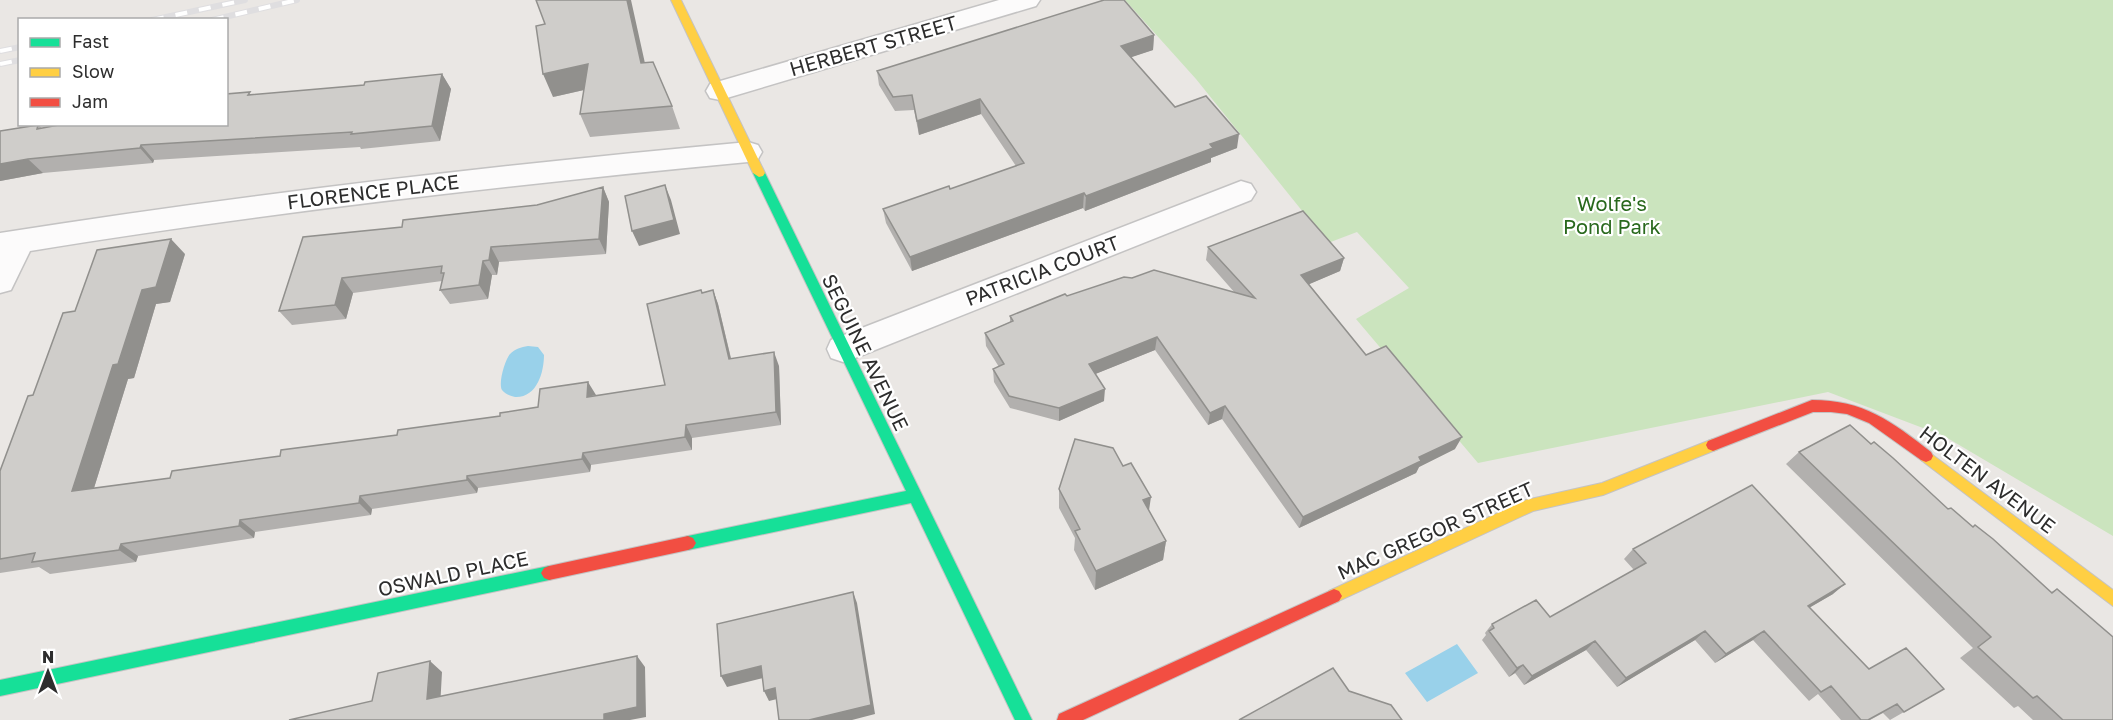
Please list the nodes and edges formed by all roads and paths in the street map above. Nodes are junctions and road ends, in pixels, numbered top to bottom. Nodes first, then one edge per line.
1 (676, 0) edge
2 (1027, 0) edge
3 (720, 91) junction
4 (748, 152) junction
5 (1241, 192) dead end
6 (10, 242) edge
7 (0, 282) edge
8 (843, 348) junction
9 (1832, 404) joint
10 (914, 496) junction
11 (2113, 599) edge
12 (0, 688) edge
13 (1024, 720) edge
14 (1065, 720) edge

1 - 3 street, SEGUINE AVENUE
2 - 3 street, HERBERT STREET
3 - 4 street, SEGUINE AVENUE
4 - 6 street, FLORENCE PLACE
4 - 8 street, SEGUINE AVENUE
5 - 8 street, PATRICIA COURT
6 - 7 street
8 - 10 street, SEGUINE AVENUE
9 - 11 street, HOLTEN AVENUE
9 - 14 street, MAC GREGOR STREET
10 - 12 street, OSWALD PLACE
10 - 13 street, SEGUINE AVENUE

